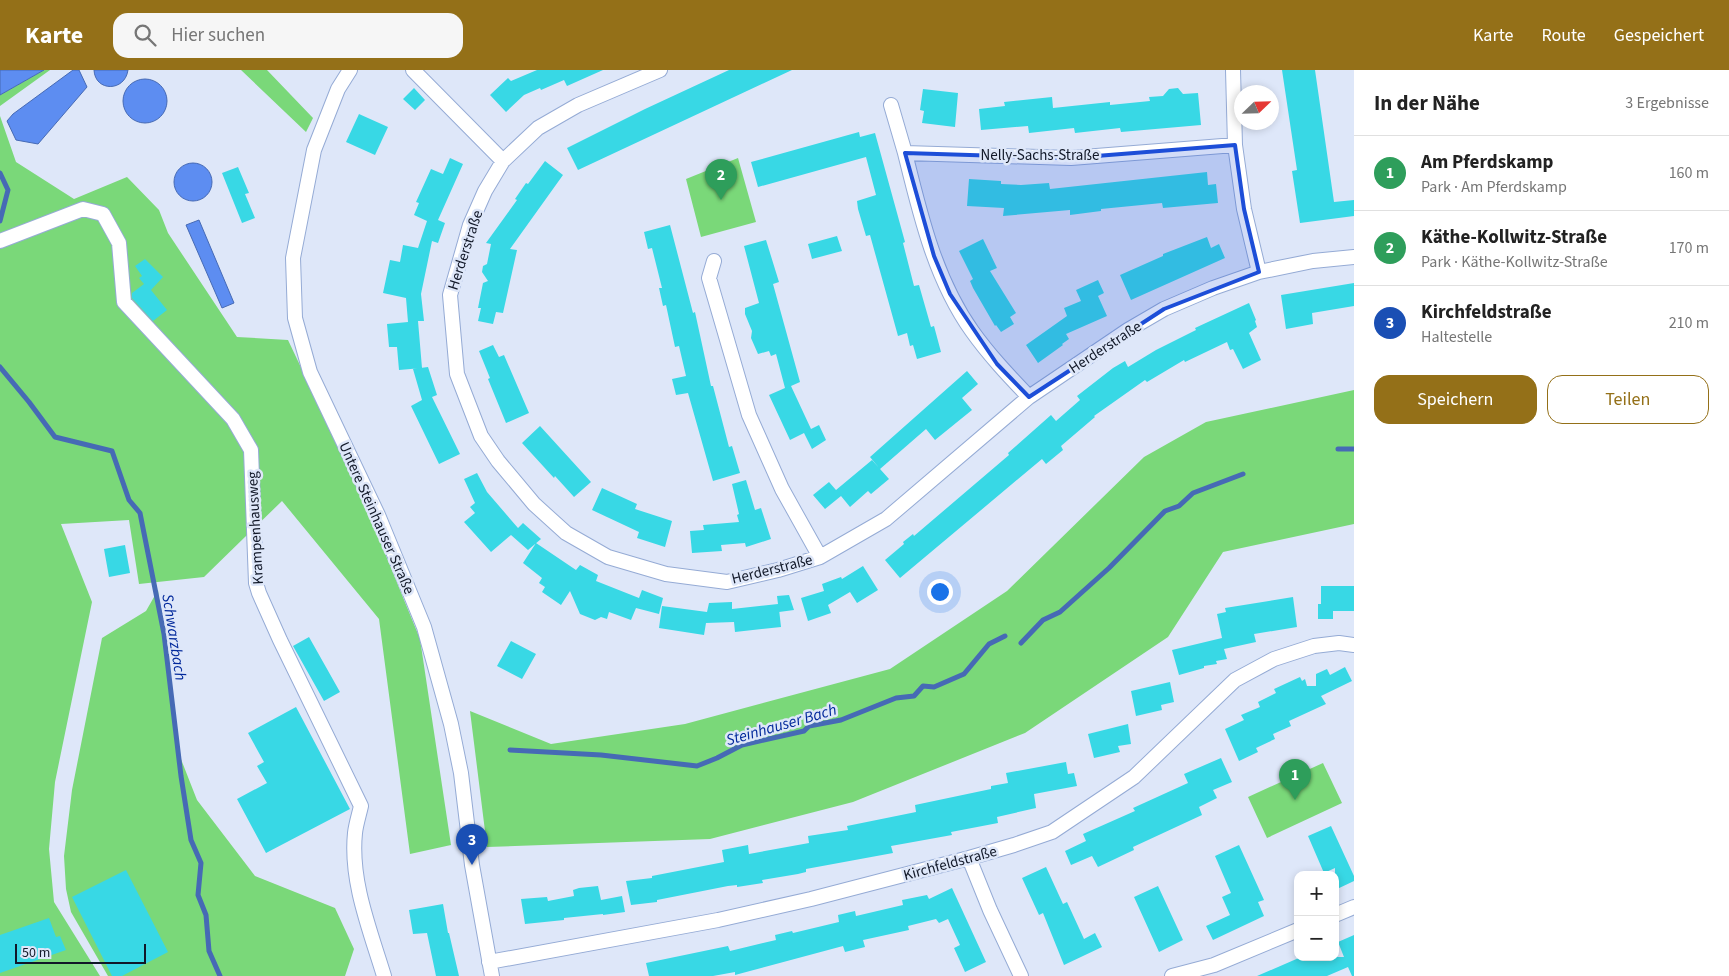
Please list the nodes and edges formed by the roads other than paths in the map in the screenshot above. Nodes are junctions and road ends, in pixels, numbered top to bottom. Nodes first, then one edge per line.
1 (350, 70) edge
2 (413, 70) edge
3 (660, 70) edge
4 (1233, 70) edge
5 (891, 105) dead end
6 (1235, 145) junction
7 (905, 153) junction
8 (503, 161) junction
9 (0, 241) edge
10 (1354, 257) edge
11 (714, 261) dead end
12 (1260, 272) junction
13 (1029, 397) junction
14 (820, 557) junction
15 (1354, 644) edge
16 (969, 858) junction
17 (1354, 907) edge
18 (1339, 913) edge
19 (1294, 932) edge
20 (489, 962) junction
21 (384, 976) edge
22 (492, 976) edge
23 (1021, 976) edge
24 (1172, 976) edge

1 - 20 street, Untere Steinhauser Straße
2 - 8 street
3 - 8 street, Herderstraße
4 - 6 street
5 - 7 street
6 - 7 street, Nelly-Sachs-Straße
6 - 12 street
7 - 13 street
8 - 14 street, Herderstraße
9 - 21 street, Krampenhausweg
10 - 12 street, Herderstraße
11 - 14 street
12 - 13 street, Herderstraße
13 - 14 street, Herderstraße
15 - 16 street, Kirchfeldstraße
16 - 20 street, Kirchfeldstraße
16 - 23 street
17 - 18 street
19 - 24 street
20 - 22 street, Untere Steinhauser Straße

